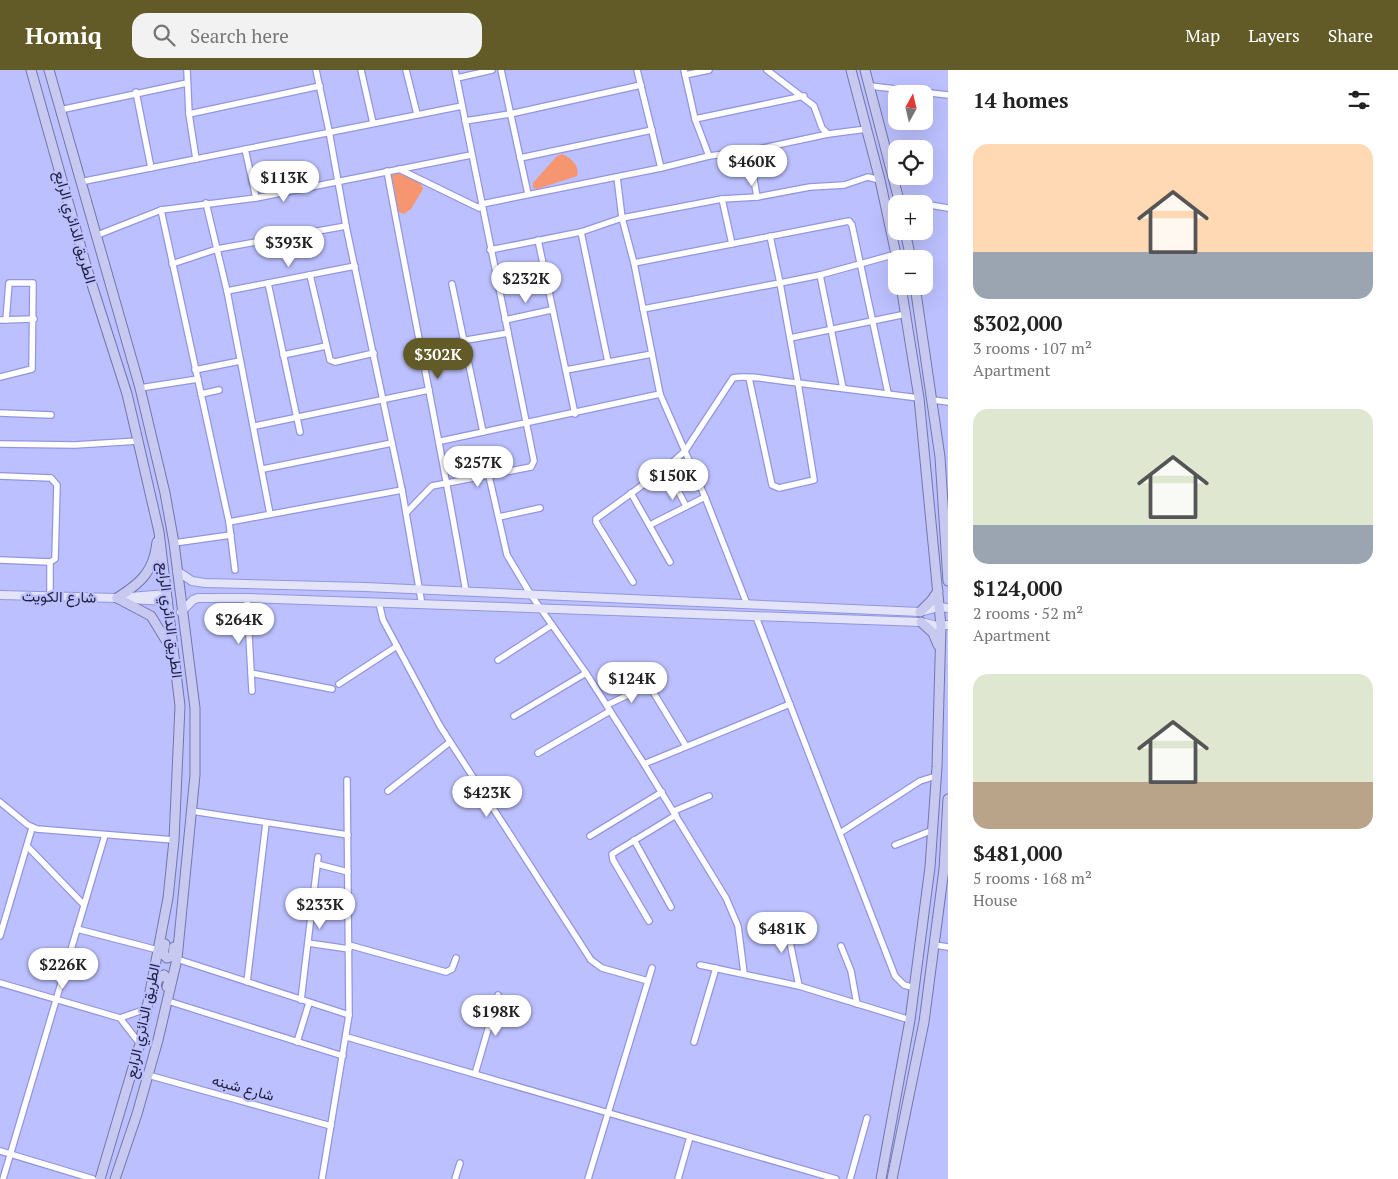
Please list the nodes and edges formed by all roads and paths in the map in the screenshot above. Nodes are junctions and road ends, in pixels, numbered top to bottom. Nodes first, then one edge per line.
1 (31, 70) edge
2 (49, 70) edge
3 (187, 70) edge
4 (316, 70) edge
5 (360, 70) edge
6 (406, 70) edge
7 (455, 70) edge
8 (492, 70) edge
9 (501, 70) edge
10 (638, 70) edge
11 (709, 70) edge
12 (767, 70) edge
13 (851, 70) edge
14 (866, 70) edge
15 (685, 72) edge
16 (457, 78) junction
17 (187, 83) junction
18 (641, 85) junction
19 (320, 86) junction
20 (870, 86) junction
21 (136, 92) junction
22 (948, 95) edge
23 (804, 96) junction
24 (462, 106) junction
25 (60, 110) junction
26 (189, 114) junction
27 (417, 114) junction
28 (510, 114) junction
29 (695, 119) junction
30 (465, 121) junction
31 (373, 123) junction
32 (867, 129) junction
33 (652, 130) junction
34 (329, 131) junction
35 (828, 134) junction
36 (245, 149) junction
37 (749, 151) junction
38 (472, 156) junction
39 (709, 156) junction
40 (520, 158) junction
41 (196, 159) junction
42 (151, 168) junction
43 (661, 168) junction
44 (400, 169) junction
45 (387, 171) junction
46 (617, 177) junction
47 (880, 180) junction
48 (80, 182) junction
49 (338, 182) junction
50 (528, 194) junction
51 (897, 195) edge
52 (758, 197) junction
53 (256, 198) junction
54 (722, 200) junction
55 (206, 203) junction
56 (482, 204) junction
57 (933, 206) edge
58 (948, 208) edge
59 (161, 210) junction
60 (622, 218) junction
61 (346, 226) junction
62 (581, 232) junction
63 (770, 236) junction
64 (96, 237) junction
65 (538, 240) junction
66 (80, 244) junction
67 (732, 244) junction
68 (217, 248) junction
69 (490, 250) junction
70 (895, 250) edge
71 (888, 259) edge
72 (634, 263) junction
73 (172, 264) junction
74 (860, 264) junction
75 (103, 266) junction
76 (355, 266) junction
77 (86, 269) junction
78 (310, 274) junction
79 (820, 275) junction
80 (268, 283) junction
81 (780, 283) junction
82 (452, 284) dead end
83 (227, 291) junction
84 (903, 295) edge
85 (916, 295) edge
86 (643, 309) junction
87 (551, 310) junction
88 (906, 314) junction
89 (3, 320) edge
90 (34, 320) junction
91 (505, 320) junction
92 (872, 321) junction
93 (831, 330) junction
94 (508, 332) junction
95 (790, 338) junction
96 (464, 340) junction
97 (326, 346) junction
98 (420, 348) junction
99 (374, 353) junction
100 (652, 354) junction
101 (283, 355) junction
102 (240, 361) junction
103 (608, 362) junction
104 (196, 370) junction
105 (566, 370) junction
106 (0, 377) edge
107 (749, 378) junction
108 (198, 379) junction
109 (798, 383) junction
110 (140, 388) junction
111 (843, 388) junction
112 (219, 390) dead end
113 (429, 390) junction
114 (888, 393) junction
115 (201, 394) junction
116 (660, 394) junction
117 (919, 398) junction
118 (383, 399) junction
119 (933, 400) junction
120 (948, 402) edge
121 (0, 413) edge
122 (574, 414) junction
123 (51, 415) dead end
124 (297, 416) junction
125 (526, 422) junction
126 (254, 426) junction
127 (300, 432) dead end
128 (483, 432) junction
129 (138, 441) junction
130 (441, 441) junction
131 (392, 443) junction
132 (0, 444) edge
133 (685, 451) junction
134 (666, 468) junction
135 (263, 469) junction
136 (0, 476) edge
137 (489, 476) junction
138 (448, 483) junction
139 (402, 490) junction
140 (631, 493) junction
141 (705, 497) junction
142 (686, 506) junction
143 (540, 508) dead end
144 (406, 513) junction
145 (270, 514) junction
146 (499, 517) junction
147 (229, 522) junction
148 (650, 525) junction
149 (159, 532) junction
150 (231, 535) junction
151 (174, 543) junction
152 (0, 560) edge
153 (50, 562) junction
154 (670, 562) dead end
155 (235, 570) dead end
156 (177, 571) junction
157 (948, 581) edge
158 (633, 582) dead end
159 (421, 590) junction
160 (938, 590) junction
161 (466, 592) junction
162 (531, 595) junction
163 (0, 596) edge
164 (50, 597) junction
165 (168, 597) junction
166 (117, 598) junction
167 (247, 598) junction
168 (379, 603) junction
169 (422, 604) junction
170 (747, 604) junction
171 (944, 608) edge
172 (541, 609) junction
173 (181, 612) junction
174 (920, 612) junction
175 (756, 617) junction
176 (921, 622) junction
177 (552, 625) junction
178 (944, 626) edge
179 (397, 646) junction
180 (940, 650) junction
181 (172, 651) junction
182 (498, 660) dead end
183 (641, 672) dead end
184 (251, 673) junction
185 (586, 673) junction
186 (339, 684) dead end
187 (649, 685) junction
188 (332, 689) dead end
189 (252, 691) dead end
190 (790, 704) junction
191 (608, 708) junction
192 (514, 716) dead end
193 (450, 742) junction
194 (686, 746) junction
195 (538, 753) dead end
196 (644, 764) junction
197 (936, 776) junction
198 (347, 780) dead end
199 (388, 791) dead end
200 (662, 792) junction
201 (709, 796) dead end
202 (948, 798) edge
203 (0, 802) edge
204 (192, 811) junction
205 (675, 813) junction
206 (266, 823) junction
207 (32, 828) junction
208 (933, 830) junction
209 (840, 833) junction
210 (105, 835) junction
211 (348, 835) junction
212 (590, 836) dead end
213 (174, 840) junction
214 (634, 840) junction
215 (896, 845) dead end
216 (26, 846) junction
217 (348, 872) junction
218 (169, 885) junction
219 (84, 905) junction
220 (671, 907) dead end
221 (182, 918) junction
222 (785, 918) dead end
223 (649, 921) dead end
224 (77, 929) junction
225 (0, 936) edge
226 (308, 943) junction
227 (935, 945) junction
228 (841, 946) dead end
229 (349, 947) junction
230 (948, 947) edge
231 (158, 950) junction
232 (456, 958) dead end
233 (177, 959) junction
234 (700, 966) dead end
235 (652, 968) dead end
236 (716, 968) junction
237 (744, 974) junction
238 (648, 981) junction
239 (0, 982) edge
240 (247, 982) junction
241 (799, 986) junction
242 (915, 988) junction
243 (498, 995) dead end
244 (56, 999) junction
245 (301, 1000) junction
246 (168, 1001) junction
247 (309, 1003) junction
248 (148, 1004) junction
249 (858, 1004) junction
250 (349, 1015) junction
251 (120, 1018) junction
252 (910, 1020) junction
253 (143, 1029) junction
254 (346, 1037) junction
255 (158, 1040) junction
256 (297, 1042) junction
257 (694, 1042) dead end
258 (140, 1044) junction
259 (343, 1056) junction
260 (475, 1074) junction
261 (148, 1075) junction
262 (608, 1113) junction
263 (867, 1118) dead end
264 (331, 1126) junction
265 (690, 1137) junction
266 (0, 1151) edge
267 (11, 1154) junction
268 (460, 1163) dead end
269 (3, 1179) edge
270 (93, 1179) edge
271 (100, 1179) edge
272 (115, 1179) edge
273 (322, 1179) edge
274 (456, 1179) edge
275 (588, 1179) edge
276 (678, 1179) edge
277 (836, 1179) edge
278 (850, 1179) edge
279 (881, 1179) edge
280 (892, 1179) edge

1 - 66 main road, الطريق الدائري الرابع
2 - 25 main road, الطريق الدائري الرابع
3 - 17 street
4 - 19 street
5 - 31 street
6 - 27 street
7 - 16 street
8 - 16 street
9 - 28 street
10 - 18 street
11 - 15 street
12 - 23 street
13 - 32 main road
14 - 20 main road
15 - 29 street
16 - 24 street
17 - 21 street
17 - 26 street
18 - 28 street
18 - 33 street
19 - 26 street
19 - 34 street
20 - 22 street
20 - 51 main road
21 - 25 street
21 - 42 street
23 - 29 street
23 - 35 street
24 - 27 street
24 - 30 street
25 - 48 main road, الطريق الدائري الرابع
26 - 41 street
27 - 31 street
28 - 30 street
28 - 40 street
29 - 39 street
30 - 38 street
31 - 34 street
32 - 35 street
32 - 47 main road
33 - 40 street
33 - 43 street
34 - 36 street
34 - 49 street
35 - 37 street
36 - 41 street
36 - 53 street
37 - 39 street
37 - 52 street
38 - 44 street
38 - 56 street
39 - 43 street
40 - 50 street
41 - 42 street
42 - 48 street
43 - 46 street
44 - 45 street
44 - 56 street
45 - 49 street
45 - 98 street
46 - 50 street
46 - 60 street
47 - 52 street
47 - 70 main road
48 - 64 main road, الطريق الدائري الرابع
49 - 53 street
49 - 61 street
50 - 56 street
52 - 54 street
53 - 55 street
54 - 60 street
54 - 67 street
55 - 59 street
55 - 68 street
56 - 69 street
57 - 58 street
59 - 64 street
59 - 73 street
60 - 62 street
60 - 72 street
61 - 68 street
61 - 76 street
62 - 65 street
62 - 103 street
63 - 67 street
63 - 74 street
63 - 81 street
64 - 66 main road
64 - 75 main road, الطريق الدائري الرابع
65 - 69 street
65 - 87 street
66 - 77 main road, الطريق الدائري الرابع
67 - 72 street
68 - 73 street
68 - 83 street
69 - 91 street
71 - 74 street
72 - 86 street
73 - 104 street
74 - 79 street
74 - 92 street
75 - 77 main road
75 - 110 main road, الطريق الدائري الرابع
76 - 78 street
76 - 99 street
77 - 129 main road, الطريق الدائري الرابع
78 - 80 street
78 - 97 street
79 - 81 street
79 - 93 street
80 - 83 street
80 - 101 street
81 - 86 street
81 - 95 street
82 - 96 street
83 - 102 street
84 - 88 main road
85 - 119 main road
86 - 100 street
87 - 91 street
87 - 105 street
88 - 92 street
88 - 117 main road
89 - 90 street
89 - 90 street
90 - 106 street
91 - 94 street
92 - 93 street
92 - 114 street
93 - 95 street
93 - 111 street
94 - 96 street
94 - 125 street
95 - 109 street
96 - 98 street
96 - 128 street
97 - 99 street
97 - 101 street
98 - 113 street
99 - 118 street
100 - 103 street
100 - 116 street
101 - 124 street
102 - 104 street
102 - 126 street
103 - 105 street
104 - 108 street
105 - 122 street
107 - 109 street
107 - 109 street
107 - 133 street
108 - 110 street
108 - 115 street
109 - 111 street
110 - 151 main road, الطريق الدائري الرابع
111 - 114 street
112 - 115 street
113 - 118 street
113 - 130 street
114 - 117 street
115 - 147 street
116 - 122 street
116 - 133 street
117 - 160 main road
118 - 124 street
118 - 131 street
119 - 120 street
119 - 157 main road
121 - 123 street
122 - 125 street
124 - 126 street
124 - 127 street
125 - 128 street
125 - 137 street
126 - 135 street
128 - 130 street
129 - 132 street
129 - 149 main road, الطريق الدائري الرابع
130 - 138 street
131 - 135 street
131 - 139 street
133 - 134 street
133 - 141 street
134 - 140 street
134 - 142 street
135 - 145 street
136 - 153 street
137 - 138 street
137 - 146 street
138 - 144 street
138 - 161 street
139 - 144 street
139 - 145 street
140 - 148 street
140 - 158 street
141 - 142 street
141 - 170 street
142 - 148 street
143 - 146 street
144 - 159 street
145 - 147 street
146 - 162 street
147 - 150 street
148 - 154 street
149 - 165 main road, الطريق الدائري الرابع
149 - 166 main road
150 - 151 street
150 - 155 street
151 - 156 main road, الطريق الدائري الرابع
152 - 153 street
153 - 164 street
156 - 159 main road
156 - 173 main road, الطريق الدائري الرابع
159 - 161 main road
159 - 169 street
160 - 171 main road
160 - 174 main road
161 - 162 main road
162 - 170 main road
162 - 172 street
163 - 164 main road, شارع الكويت
164 - 166 main road, شارع الكويت
165 - 166 main road, شارع الكويت
165 - 181 main road, الطريق الدائري الرابع
166 - 181 main road
167 - 168 main road
167 - 173 main road
167 - 184 street
168 - 169 main road
168 - 179 street
169 - 172 main road
170 - 174 main road
171 - 174 main road
171 - 178 main road
172 - 175 main road
172 - 177 street
173 - 204 main road, الطريق الدائري الرابع
174 - 176 main road
175 - 176 main road
175 - 190 street
176 - 178 main road
176 - 180 main road
177 - 182 street
177 - 185 street
178 - 180 main road
179 - 186 street
179 - 193 street
180 - 197 main road
181 - 213 main road, الطريق الدائري الرابع
183 - 187 street
184 - 188 street
184 - 189 street
185 - 191 street
185 - 192 street
187 - 191 street
187 - 194 street
190 - 194 street
190 - 209 street
191 - 195 street
191 - 196 street
193 - 199 street
193 - 238 street
194 - 196 street
196 - 200 street
197 - 208 main road
197 - 209 street
198 - 211 street
200 - 205 street
200 - 212 street
201 - 205 street
202 - 227 main road
203 - 207 street
204 - 206 street
204 - 221 main road, الطريق الدائري الرابع
205 - 214 street
205 - 237 street
206 - 211 street
206 - 240 street
207 - 210 street
207 - 216 street
208 - 215 street
208 - 242 main road
209 - 242 street
210 - 213 street
210 - 219 street
211 - 217 street
213 - 218 main road, الطريق الدائري الرابع
214 - 220 street
214 - 223 street
216 - 219 street
216 - 225 street
217 - 226 street
217 - 229 street
218 - 221 main road
218 - 231 main road, الطريق الدائري الرابع
219 - 224 street
221 - 233 main road, الطريق الدائري الرابع
222 - 241 street
224 - 231 street
224 - 244 street
226 - 229 street
226 - 245 street
227 - 230 street
227 - 280 main road
228 - 249 street
229 - 232 street
229 - 250 street
231 - 248 main road, الطريق الدائري الرابع
233 - 240 street
233 - 246 main road, الطريق الدائري الرابع
234 - 236 street
235 - 238 street
236 - 237 street
236 - 257 street
237 - 241 street
238 - 262 street
239 - 244 street
240 - 245 street
241 - 249 street
242 - 252 main road
243 - 260 street
244 - 251 street
244 - 267 street
245 - 247 street
246 - 255 main road, الطريق الدائري الرابع
246 - 256 street
247 - 250 street
247 - 256 street
248 - 251 street
248 - 253 main road, الطريق الدائري الرابع
249 - 252 street
250 - 254 street
251 - 258 street
252 - 279 main road
253 - 255 main road
253 - 258 main road, الطريق الدائري الرابع
254 - 259 street
254 - 260 street
255 - 261 main road, الطريق الدائري الرابع
256 - 259 street
258 - 271 main road, الطريق الدائري الرابع
259 - 264 street
260 - 262 street
261 - 264 street, شارع شبنه
261 - 272 main road, الطريق الدائري الرابع
262 - 265 street
262 - 275 street
263 - 278 street
264 - 273 street
265 - 276 street
265 - 277 street
266 - 267 street
267 - 269 street
267 - 270 street
268 - 274 street

